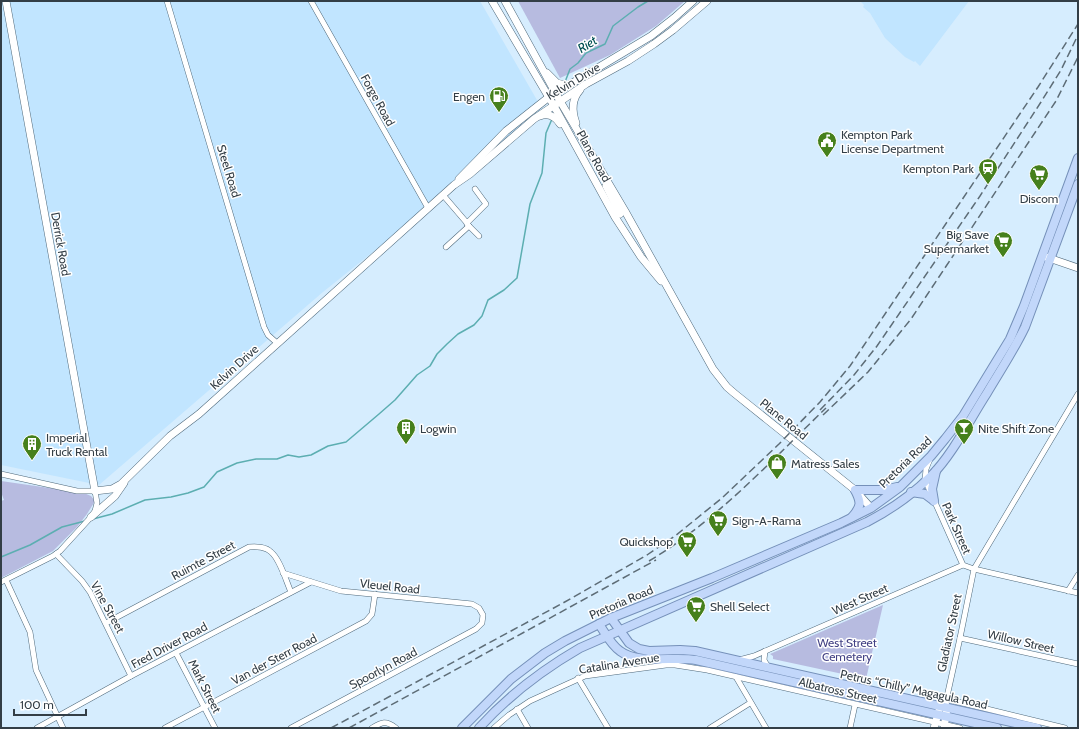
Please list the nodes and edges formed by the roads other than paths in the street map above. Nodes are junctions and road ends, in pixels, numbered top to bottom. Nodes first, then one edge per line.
1 (6, 1) edge
2 (167, 1) edge
3 (311, 1) edge
4 (492, 1) edge
5 (505, 1) edge
6 (693, 1) edge
7 (707, 1) edge
8 (540, 66) junction
9 (586, 84) junction
10 (568, 86) junction
11 (556, 93) junction
12 (549, 97) junction
13 (557, 103) junction
14 (534, 119) junction
15 (568, 133) junction
16 (580, 136) junction
17 (1078, 158) edge
18 (597, 165) junction
19 (1078, 184) edge
20 (454, 185) junction
21 (475, 189) dead end
22 (443, 195) junction
23 (428, 208) junction
24 (620, 214) dead end
25 (468, 225) junction
26 (478, 236) dead end
27 (446, 247) dead end
28 (1046, 257) junction
29 (1078, 268) edge
30 (683, 317) junction
31 (277, 343) junction
32 (1078, 394) edge
33 (932, 456) junction
34 (938, 467) junction
35 (1, 474) edge
36 (126, 480) junction
37 (925, 480) junction
38 (900, 487) junction
39 (855, 490) junction
40 (95, 491) junction
41 (911, 492) junction
42 (934, 501) junction
43 (894, 506) junction
44 (871, 508) junction
45 (92, 517) junction
46 (850, 519) junction
47 (867, 522) junction
48 (56, 554) junction
49 (963, 565) junction
50 (974, 569) junction
51 (283, 573) junction
52 (1078, 575) edge
53 (712, 578) junction
54 (3, 581) edge
55 (311, 582) junction
56 (714, 588) junction
57 (1068, 591) junction
58 (291, 592) junction
59 (1078, 593) edge
60 (375, 594) junction
61 (611, 618) junction
62 (106, 623) junction
63 (482, 623) joint
64 (599, 624) junction
65 (630, 625) junction
66 (619, 630) junction
67 (606, 635) junction
68 (960, 638) junction
69 (629, 643) junction
70 (765, 651) junction
71 (176, 653) junction
72 (737, 660) junction
73 (1078, 664) edge
74 (771, 669) junction
75 (131, 676) junction
76 (736, 677) junction
77 (578, 678) junction
78 (750, 703) junction
79 (855, 705) junction
80 (204, 707) junction
81 (517, 709) junction
82 (942, 715) edge
83 (58, 717) junction
84 (37, 728) edge
85 (63, 728) edge
86 (165, 728) edge
87 (215, 728) edge
88 (291, 728) edge
89 (372, 728) edge
90 (396, 728) edge
91 (462, 728) edge
92 (479, 728) edge
93 (494, 728) edge
94 (528, 728) edge
95 (608, 728) edge
96 (710, 728) edge
97 (766, 728) edge
98 (850, 728) edge
99 (960, 728) edge
100 (997, 728) edge
101 (1037, 728) edge
102 (1065, 728) edge

1 - 40 street, Derrick Road
2 - 31 street, Steel Road
3 - 23 street, Forge Road
4 - 12 street, Plane Road
5 - 8 street, Plane Road
6 - 10 street, Kelvin Drive
7 - 9 street, Kelvin Drive
8 - 10 street
8 - 11 street, Plane Road
9 - 13 street, Kelvin Drive
9 - 16 street
10 - 11 street, Kelvin Drive
11 - 12 street, Kelvin Drive
11 - 13 street, Plane Road
12 - 13 street, Plane Road
12 - 20 street, Kelvin Drive
13 - 14 street, Kelvin Drive
13 - 15 street, Plane Road
13 - 16 street, Plane Road
14 - 15 street
14 - 20 street, Kelvin Drive
15 - 30 street, Plane Road
16 - 18 street, Plane Road
17 - 28 main road, Pretoria Road
18 - 24 street
18 - 30 street, Plane Road
19 - 28 main road, Pretoria Road
20 - 22 street, Kelvin Drive
21 - 25 street
22 - 23 street, Kelvin Drive
22 - 25 street
23 - 31 street, Kelvin Drive
25 - 26 street
25 - 27 street
28 - 29 street
28 - 33 main road, Pretoria Road
28 - 34 main road, Pretoria Road
30 - 39 street, Plane Road
31 - 36 street, Kelvin Drive
32 - 50 street
33 - 37 street
33 - 38 main road, Pretoria Road
34 - 37 main road, Pretoria Road
34 - 42 main road
35 - 40 street, Kelvin Drive
36 - 40 street, Kelvin Drive
36 - 45 street
37 - 41 main road, Pretoria Road
37 - 42 street, Park Street
38 - 39 main road
38 - 44 main road, Pretoria Road
39 - 44 street, Plane Road
39 - 46 main road
40 - 45 street
41 - 42 main road
41 - 43 main road, Pretoria Road
42 - 49 street, Park Street
43 - 44 main road
43 - 47 main road, Pretoria Road
44 - 46 main road, Pretoria Road
44 - 47 main road
45 - 48 street
46 - 53 main road, Pretoria Road
47 - 56 main road, Pretoria Road
48 - 54 street
48 - 62 street, Vine Street
49 - 50 street, Park Street
49 - 70 street, West Street
50 - 57 street, Park Street
50 - 68 street, Gladiator Street
51 - 55 street, Vleuel Road
51 - 58 street, Ruimte Street
51 - 62 street, Ruimte Street
52 - 57 street
53 - 56 main road
53 - 61 main road, Pretoria Road
54 - 83 street
55 - 58 street, Fred Driver Road
55 - 60 street, Vleuel Road
56 - 65 main road, Pretoria Road
57 - 59 street, Park Street
58 - 71 street, Fred Driver Road
60 - 63 street, Vleuel Road
60 - 80 street, Van der Sterr Road
61 - 64 main road, Pretoria Road
61 - 66 main road
62 - 75 street, Vine Street
63 - 88 street, Spoorlyn Road
64 - 67 main road
64 - 91 main road, Pretoria Road
65 - 66 main road, Pretoria Road
65 - 69 main road
66 - 67 main road, Pretoria Road
66 - 69 main road
67 - 82 main road, Petrus “Chilly” Magagula Road
67 - 92 main road, Pretoria Road
68 - 73 street, Willow Street
68 - 82 street, Gladiator Street
69 - 72 main road, Petrus “Chilly” Magagula Road
70 - 72 street, West Street
70 - 74 street
71 - 75 street, Fred Driver Road
71 - 80 street, Mark Street
72 - 74 main road, Petrus “Chilly” Magagula Road
74 - 82 main road, Petrus “Chilly” Magagula Road
75 - 83 street, Fred Driver Road
76 - 77 street, Catalina Avenue
76 - 78 street
76 - 79 street, Albatross Street
77 - 81 street, Catalina Avenue
77 - 95 street
78 - 96 street
78 - 97 street
79 - 82 street, Albatross Street
79 - 98 street
80 - 86 street, Van der Sterr Road
80 - 87 street, Mark Street
81 - 93 street, Catalina Avenue
81 - 94 street
82 - 99 street, Albatross Street
82 - 100 main road, Petrus “Chilly” Magagula Road
82 - 101 main road, Petrus “Chilly” Magagula Road
82 - 102 street, Albatross Street
83 - 84 street, Fred Driver Road
83 - 85 street
89 - 90 street

